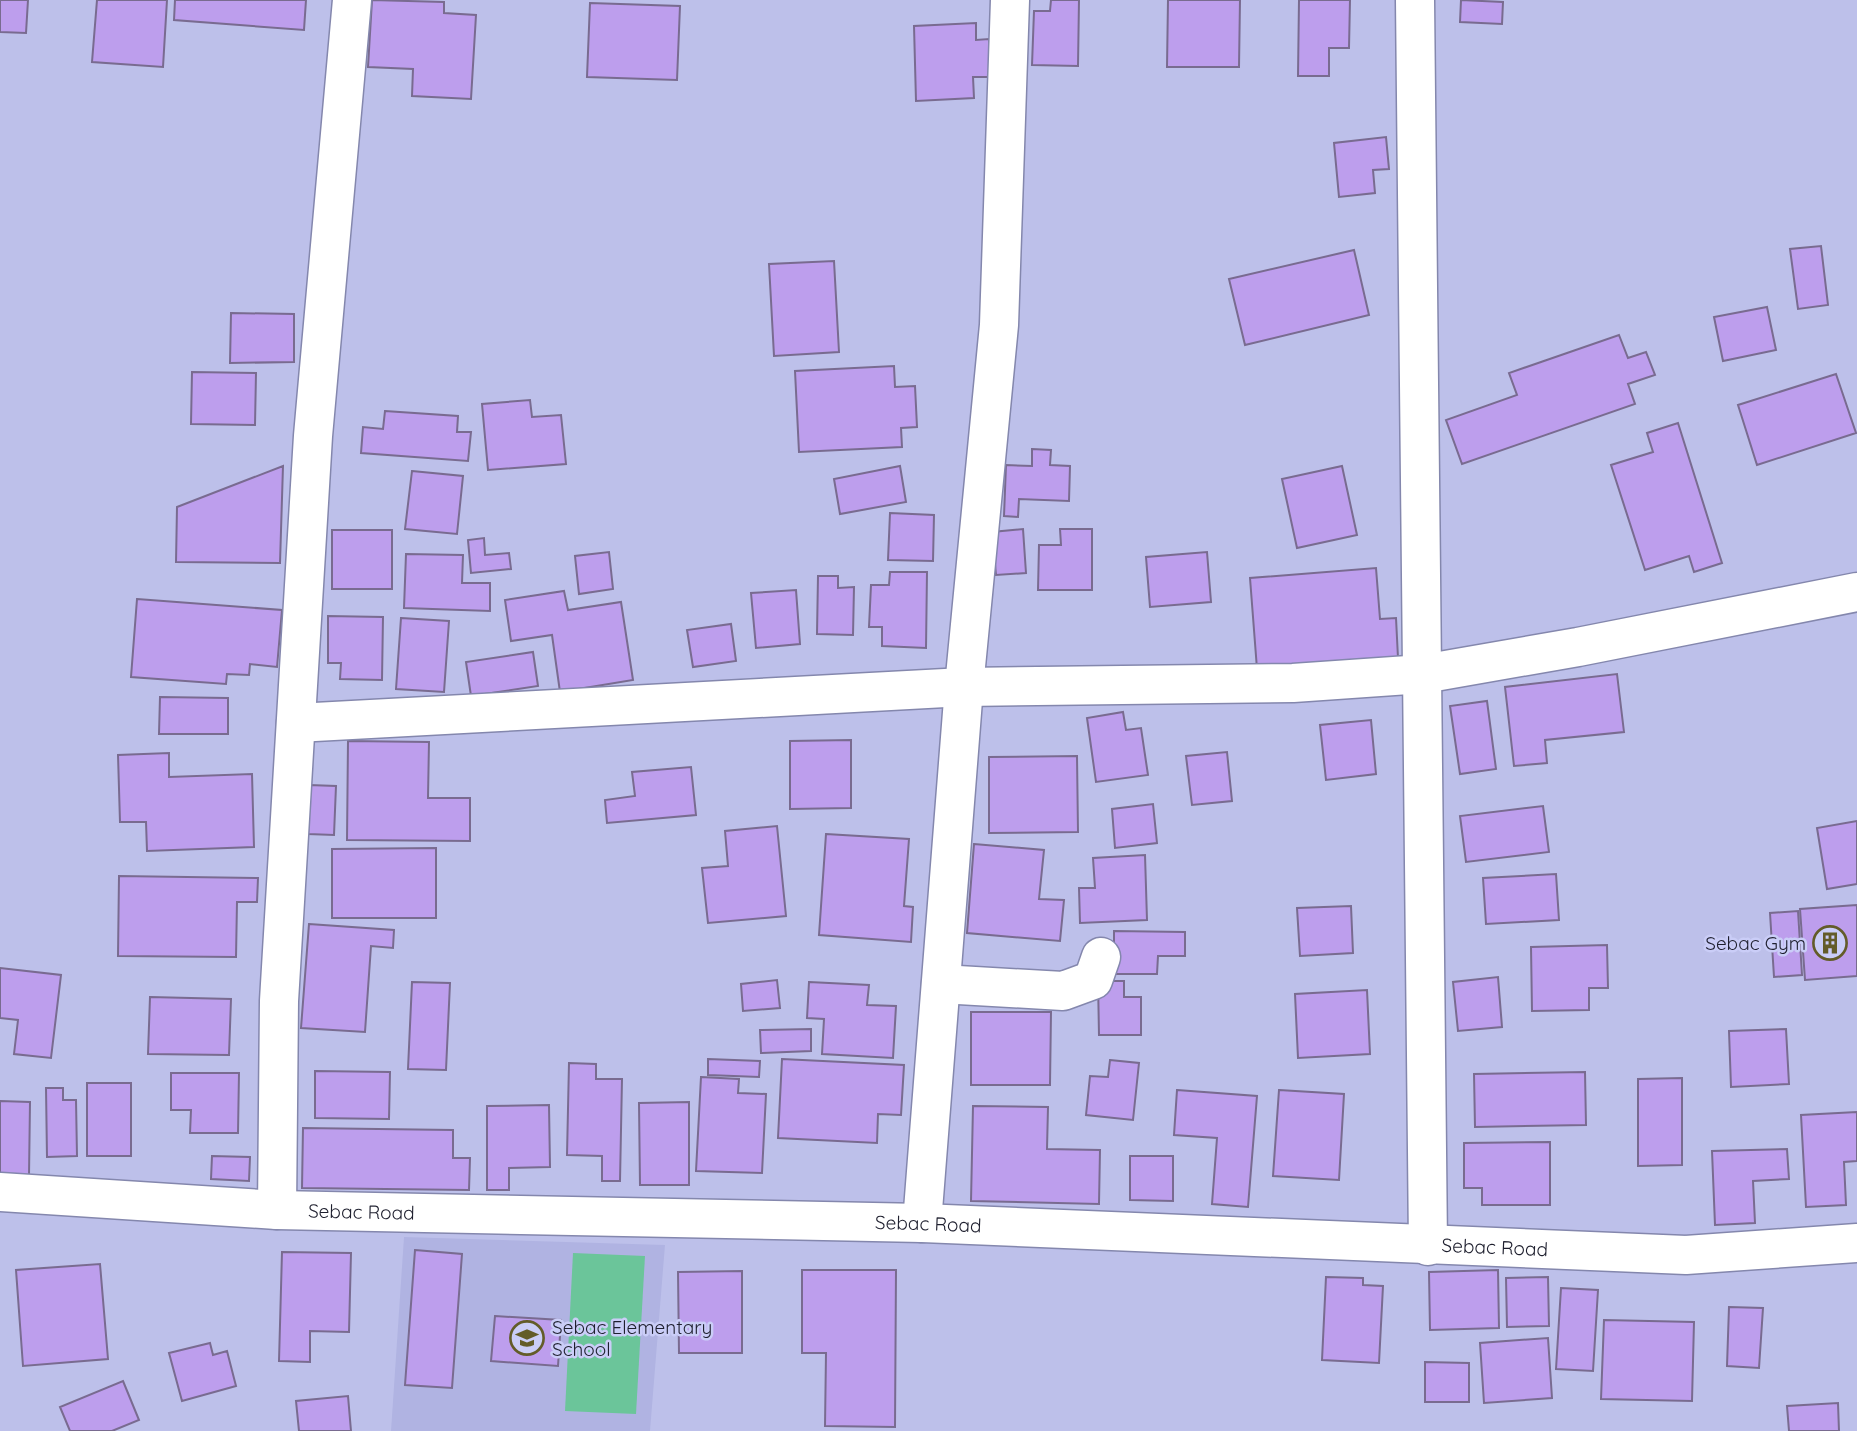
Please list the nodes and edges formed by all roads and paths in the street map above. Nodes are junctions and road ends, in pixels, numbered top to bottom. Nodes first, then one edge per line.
1 (352, 0) edge
2 (1010, 0) edge
3 (1415, 0) edge
4 (1857, 592) edge
5 (1423, 674) junction
6 (964, 687) junction
7 (296, 723) junction
8 (1101, 957) dead end
9 (941, 984) junction
10 (0, 1192) edge
11 (277, 1210) junction
12 (922, 1223) junction
13 (1857, 1243) edge
14 (1428, 1246) junction

1 - 7 street
2 - 6 street
3 - 5 street
4 - 5 street
5 - 6 street
5 - 14 street
6 - 7 street
6 - 9 street
7 - 11 street
8 - 9 street
9 - 12 street
10 - 11 street, Sebac Road
11 - 12 street, Sebac Road
12 - 14 street, Sebac Road
13 - 14 street, Sebac Road

